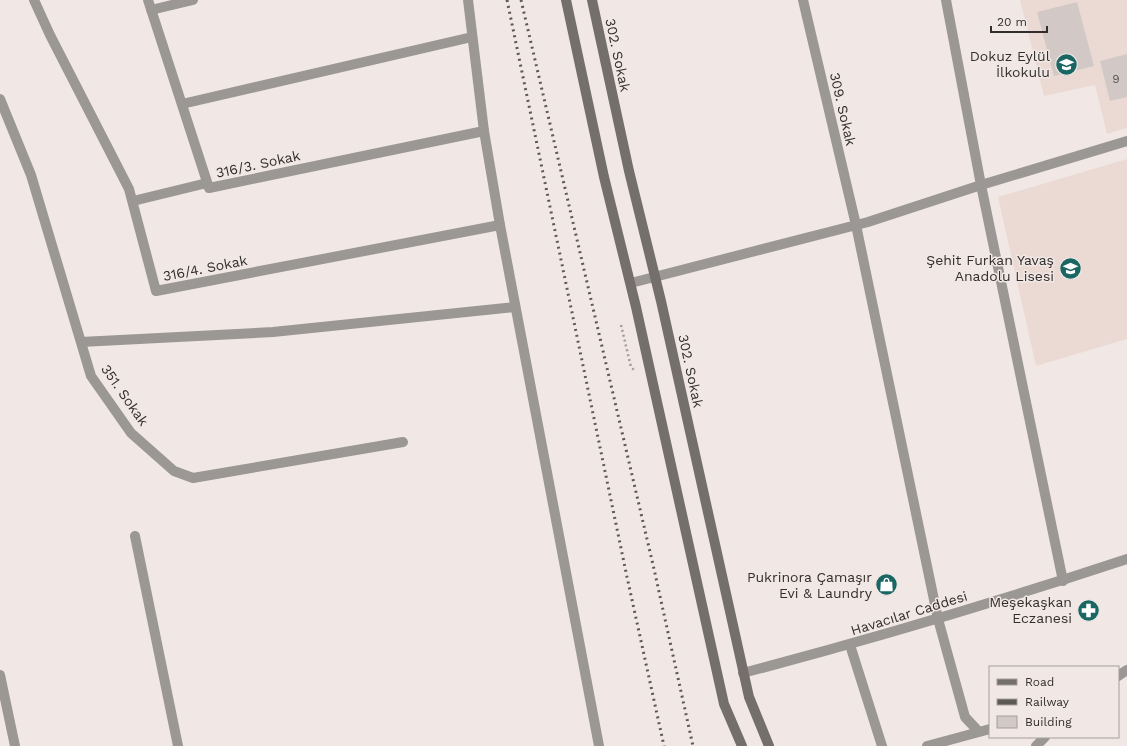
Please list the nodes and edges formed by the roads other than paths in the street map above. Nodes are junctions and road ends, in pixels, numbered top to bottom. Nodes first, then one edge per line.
1 (34, 0) edge
2 (193, 0) edge
3 (468, 0) edge
4 (566, 0) edge
5 (592, 0) edge
6 (803, 0) edge
7 (946, 0) edge
8 (150, 5) edge
9 (472, 37) junction
10 (0, 99) edge
11 (182, 104) junction
12 (484, 131) junction
13 (1127, 141) edge
14 (207, 183) junction
15 (981, 185) junction
16 (132, 201) junction
17 (500, 225) junction
18 (856, 225) junction
19 (655, 277) junction
20 (631, 283) junction
21 (515, 307) junction
22 (81, 342) junction
23 (403, 442) dead end
24 (135, 536) dead end
25 (1127, 559) edge
26 (1063, 581) junction
27 (938, 619) junction
28 (850, 645) junction
29 (743, 673) junction
30 (0, 675) edge
31 (989, 729) edge
32 (979, 732) junction
33 (1044, 738) edge
34 (15, 746) edge
35 (178, 746) edge
36 (599, 746) edge
37 (742, 746) edge
38 (769, 746) edge
39 (882, 746) edge
40 (927, 746) edge
41 (1036, 746) edge

1 - 16 street, 316/4. Sokak
2 - 8 street
3 - 9 street
4 - 20 main road
5 - 19 main road, 302. Sokak
6 - 18 street, 309. Sokak
7 - 15 street
8 - 11 street, 316/3. Sokak
9 - 11 street
9 - 12 street
10 - 22 street, 351. Sokak
11 - 14 street, 316/3. Sokak
12 - 14 street, 316/3. Sokak
12 - 17 street
13 - 15 street
14 - 16 street
15 - 18 street
15 - 26 street
16 - 17 street, 316/4. Sokak
17 - 21 street
18 - 19 street
18 - 27 street, 309. Sokak
19 - 20 street
19 - 29 main road, 302. Sokak
20 - 37 main road
21 - 22 street
21 - 36 street
22 - 23 street, 351. Sokak
24 - 35 street
25 - 26 street, Havacılar Caddesi
26 - 27 street, Havacılar Caddesi
27 - 28 street, Havacılar Caddesi
27 - 32 street, 309. Sokak
28 - 29 street, Havacılar Caddesi
28 - 39 street
29 - 38 main road, 302. Sokak
30 - 34 street
31 - 32 street
32 - 40 street
33 - 41 street

